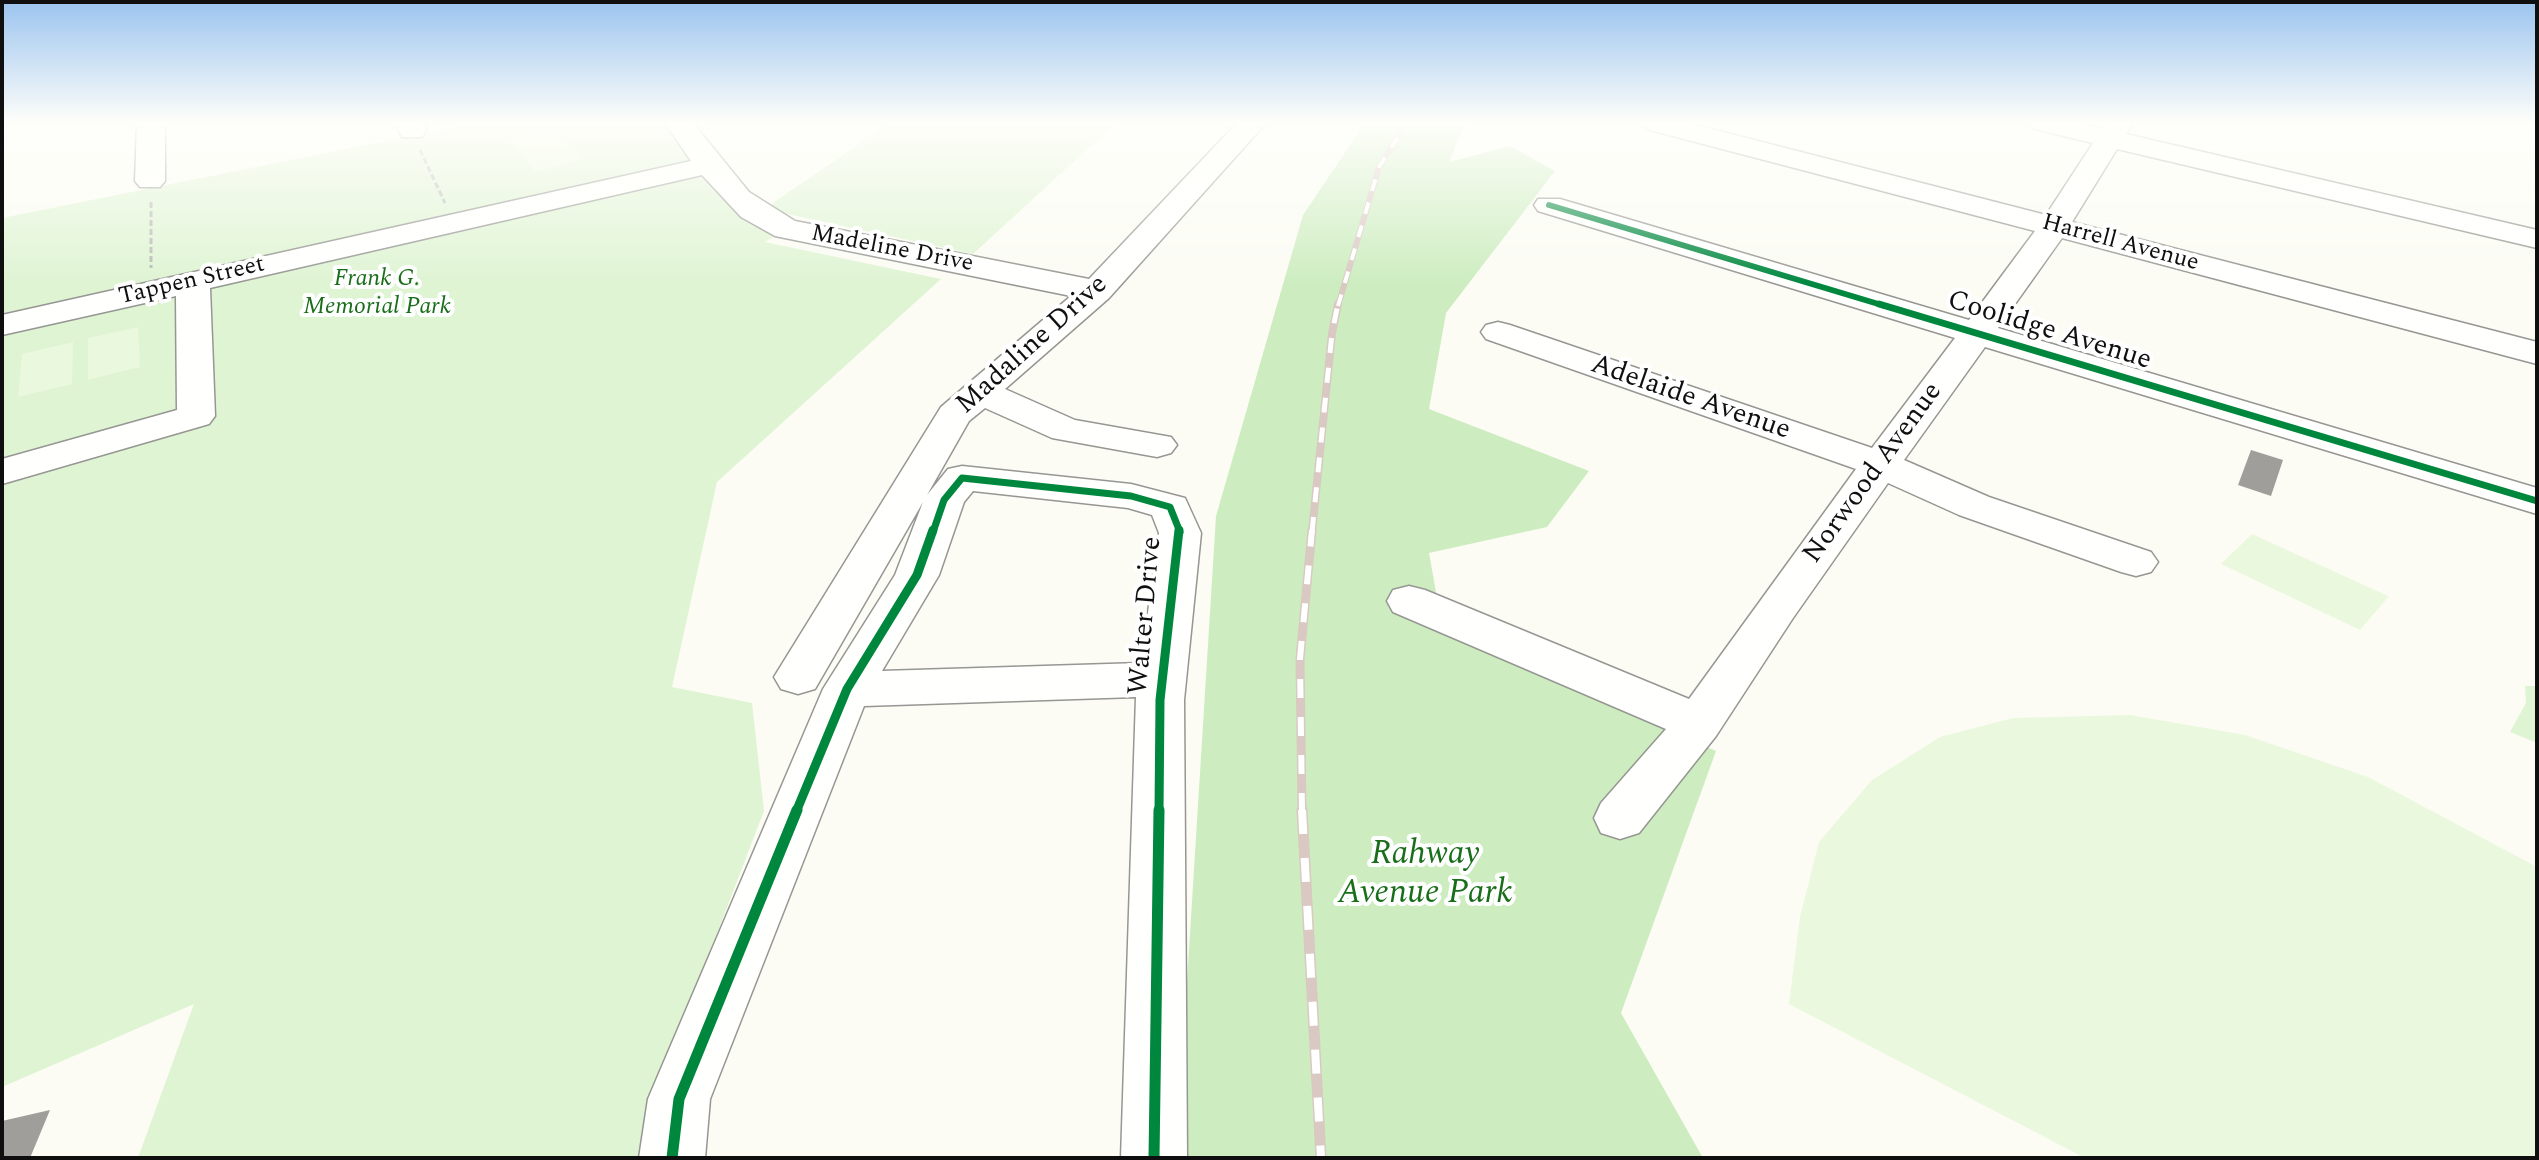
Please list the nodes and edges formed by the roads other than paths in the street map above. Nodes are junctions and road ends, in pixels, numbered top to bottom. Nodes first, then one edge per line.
1 (150, 177) edge
2 (655, 177) edge
3 (720, 177) edge
4 (1202, 177) edge
5 (1863, 177) edge
6 (2085, 177) edge
7 (2297, 177) edge
8 (150, 181) road end
9 (1549, 205) dead end
10 (2054, 227) junction
11 (2537, 239) edge
12 (193, 282) junction
13 (1097, 291) junction
14 (2, 325) edge
15 (1498, 332) dead end
16 (1977, 333) junction
17 (2537, 353) edge
18 (980, 392) junction
19 (196, 402) junction
20 (2, 440) edge
21 (1157, 445) dead end
22 (1882, 465) junction
23 (2, 472) edge
24 (2537, 501) edge
25 (2136, 562) dead end
26 (1409, 601) dead end
27 (798, 677) dead end
28 (1163, 679) junction
29 (847, 689) junction
30 (1699, 723) junction
31 (1620, 818) dead end
32 (672, 1158) edge
33 (1154, 1158) edge

1 - 8 street
2 - 12 street, Tappen Street
3 - 13 street, Madeline Drive
4 - 13 street, Madaline Drive
5 - 10 street, Harrell Avenue
6 - 10 street, Norwood Avenue
7 - 11 street
9 - 16 street, Coolidge Avenue
10 - 16 street, Norwood Avenue
10 - 17 street, Harrell Avenue
12 - 14 street, Tappen Street
12 - 19 street
13 - 18 street, Madaline Drive
15 - 22 street, Adelaide Avenue
16 - 22 street, Norwood Avenue
16 - 24 street, Coolidge Avenue
18 - 21 street
18 - 27 street, Madaline Drive
19 - 20 street
19 - 23 street
22 - 25 street, Adelaide Avenue
22 - 30 street, Norwood Avenue
26 - 30 street
28 - 29 street
28 - 29 street, Walter Drive
28 - 33 street, Walter Drive
29 - 32 street, Walter Drive
30 - 31 street, Norwood Avenue

